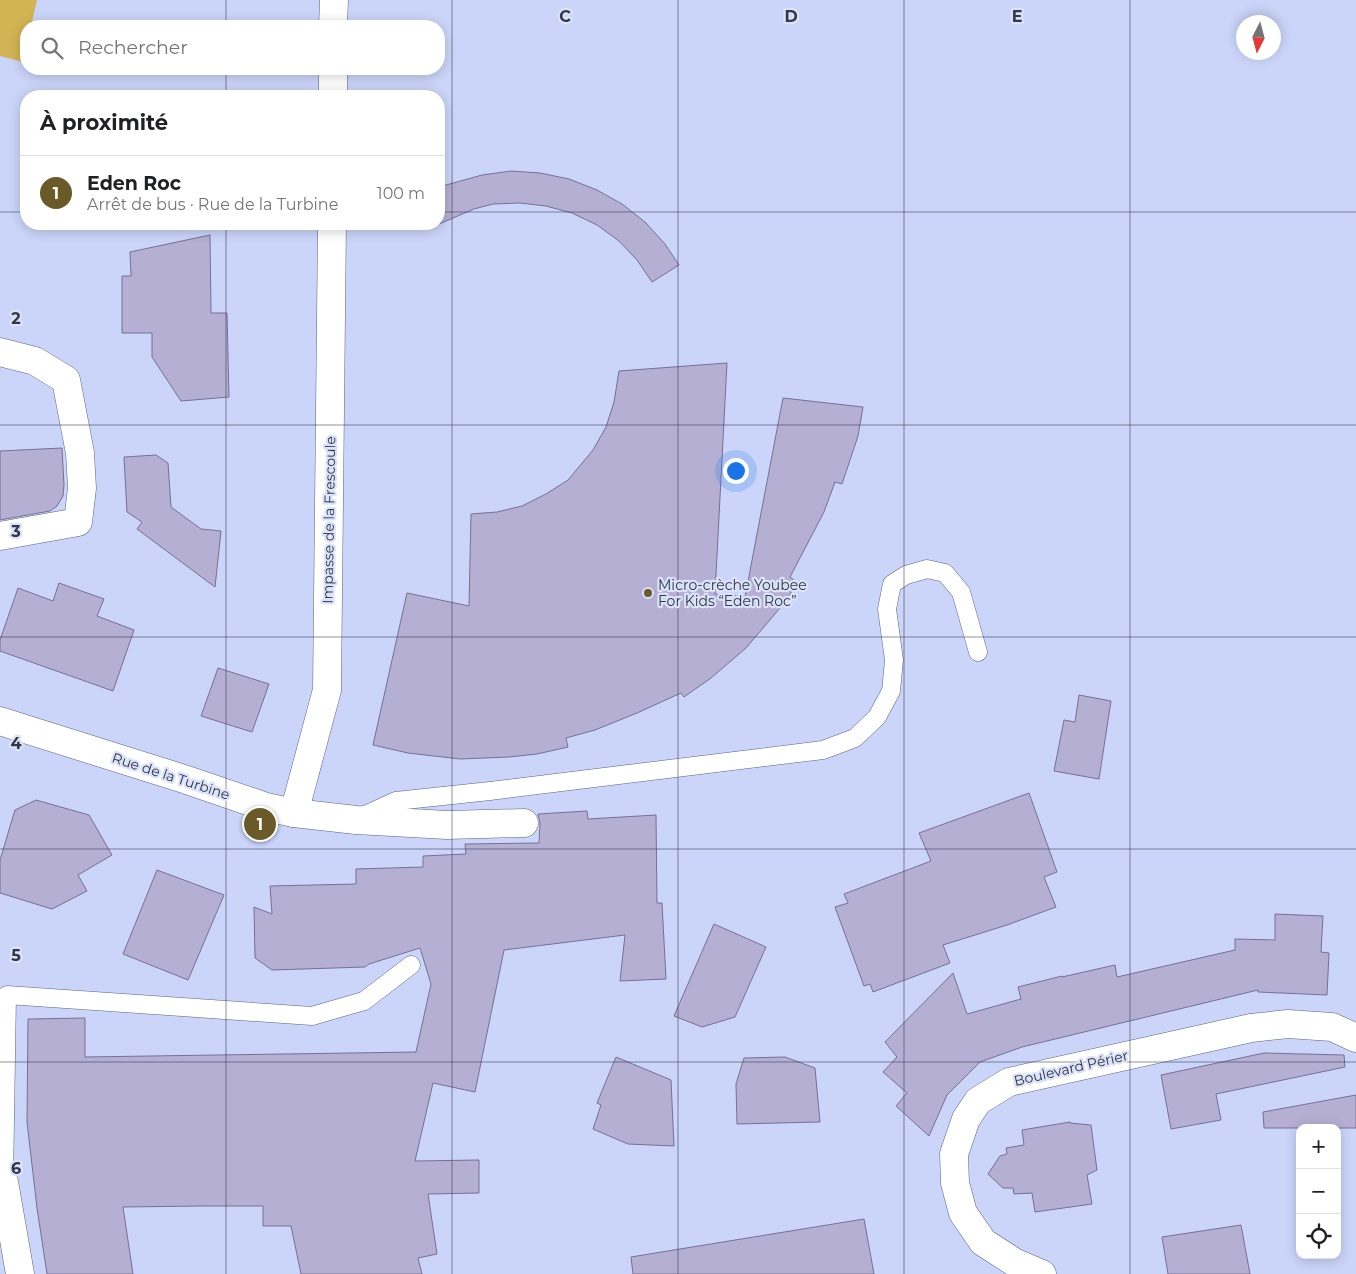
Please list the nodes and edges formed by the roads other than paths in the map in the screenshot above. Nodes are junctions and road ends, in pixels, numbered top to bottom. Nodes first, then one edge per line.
1 (334, 0) edge
2 (333, 20) edge
3 (333, 75) edge
4 (333, 90) edge
5 (332, 230) edge
6 (0, 352) edge
7 (0, 536) edge
8 (978, 652) dead end
9 (0, 721) edge
10 (294, 812) junction
11 (356, 820) junction
12 (524, 823) dead end
13 (411, 965) dead end
14 (1356, 1038) edge
15 (2, 1182) edge
16 (20, 1274) edge
17 (1042, 1274) edge

1 - 2 street
3 - 4 street
5 - 10 street, Impasse de la Frescoule
6 - 7 street
8 - 11 lane
9 - 10 street, Rue de la Turbine
10 - 11 street, Rue de la Turbine
11 - 12 street, Rue de la Turbine
13 - 15 lane
14 - 17 street, Boulevard Périer
15 - 16 street

